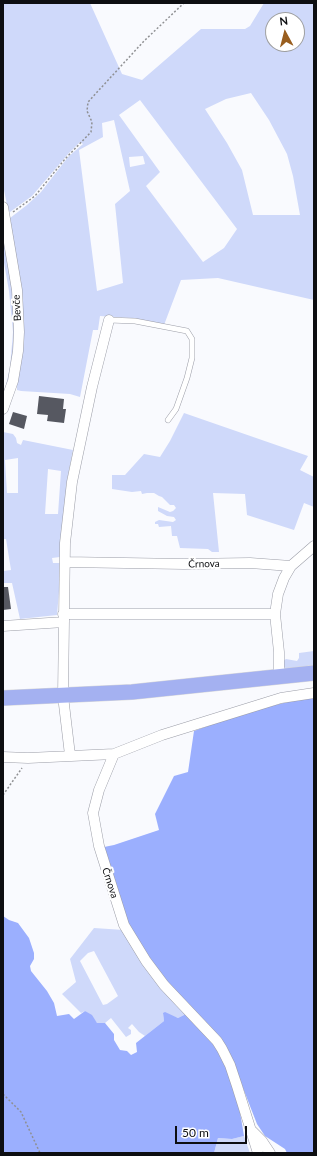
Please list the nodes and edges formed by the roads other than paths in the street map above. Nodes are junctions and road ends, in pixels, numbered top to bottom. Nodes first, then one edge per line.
1 (3, 207) edge
2 (109, 320) joint
3 (3, 408) edge
4 (168, 420) dead end
5 (314, 546) edge
6 (66, 562) junction
7 (291, 566) junction
8 (275, 614) junction
9 (63, 618) junction
10 (3, 626) edge
11 (314, 673) edge
12 (279, 678) junction
13 (314, 693) edge
14 (63, 696) junction
15 (3, 698) edge
16 (114, 754) junction
17 (70, 755) junction
18 (3, 757) edge
19 (251, 1130) junction
20 (258, 1153) edge
21 (270, 1153) edge

1 - 3 street, Bevče
2 - 4 lane
2 - 6 street
5 - 7 street
6 - 7 street, Črnova
6 - 9 street
7 - 8 street
8 - 9 street
8 - 12 street
9 - 10 street
9 - 14 street
11 - 12 main road
12 - 14 main road
13 - 16 street
14 - 15 main road
14 - 17 street
16 - 17 street
16 - 19 street, Črnova
17 - 18 street
19 - 20 street, Črnova
19 - 21 street

